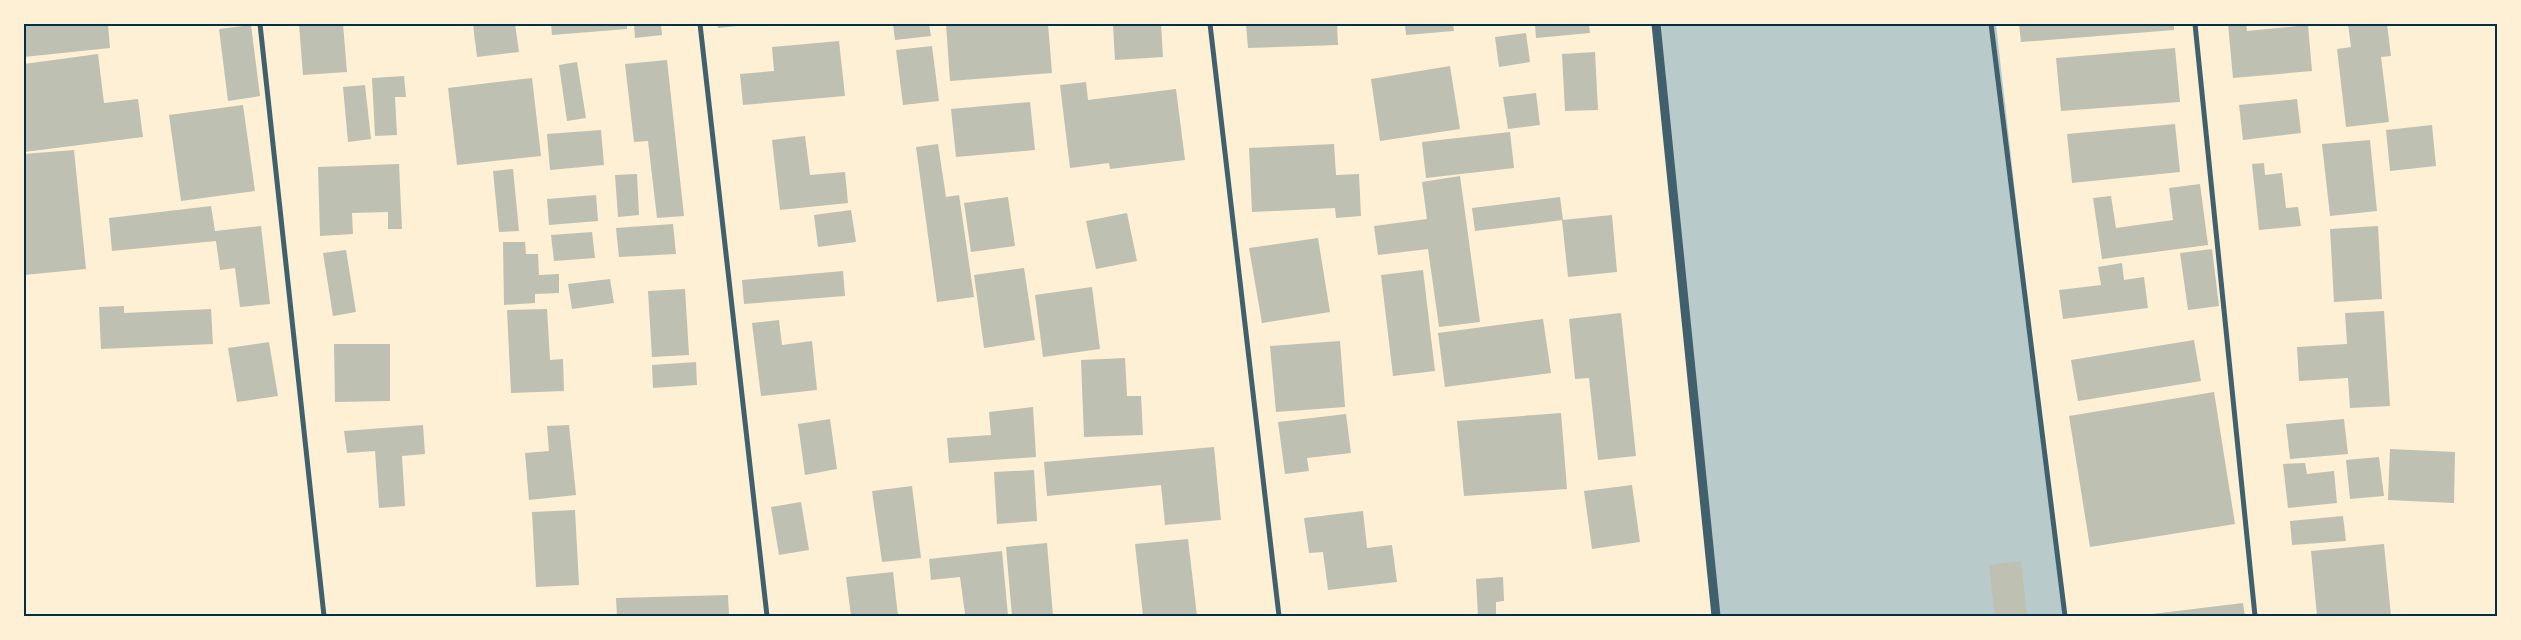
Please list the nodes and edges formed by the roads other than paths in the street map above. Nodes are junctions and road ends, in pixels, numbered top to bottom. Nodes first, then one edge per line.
1 (260, 24) edge
2 (700, 24) edge
3 (1210, 24) edge
4 (1656, 24) edge
5 (1991, 24) edge
6 (2195, 24) edge
7 (324, 616) edge
8 (767, 616) edge
9 (1279, 616) edge
10 (1716, 616) edge
11 (2064, 616) edge
12 (2255, 616) edge

1 - 7 street
2 - 8 street
3 - 9 street
4 - 10 street
5 - 11 street
6 - 12 street

